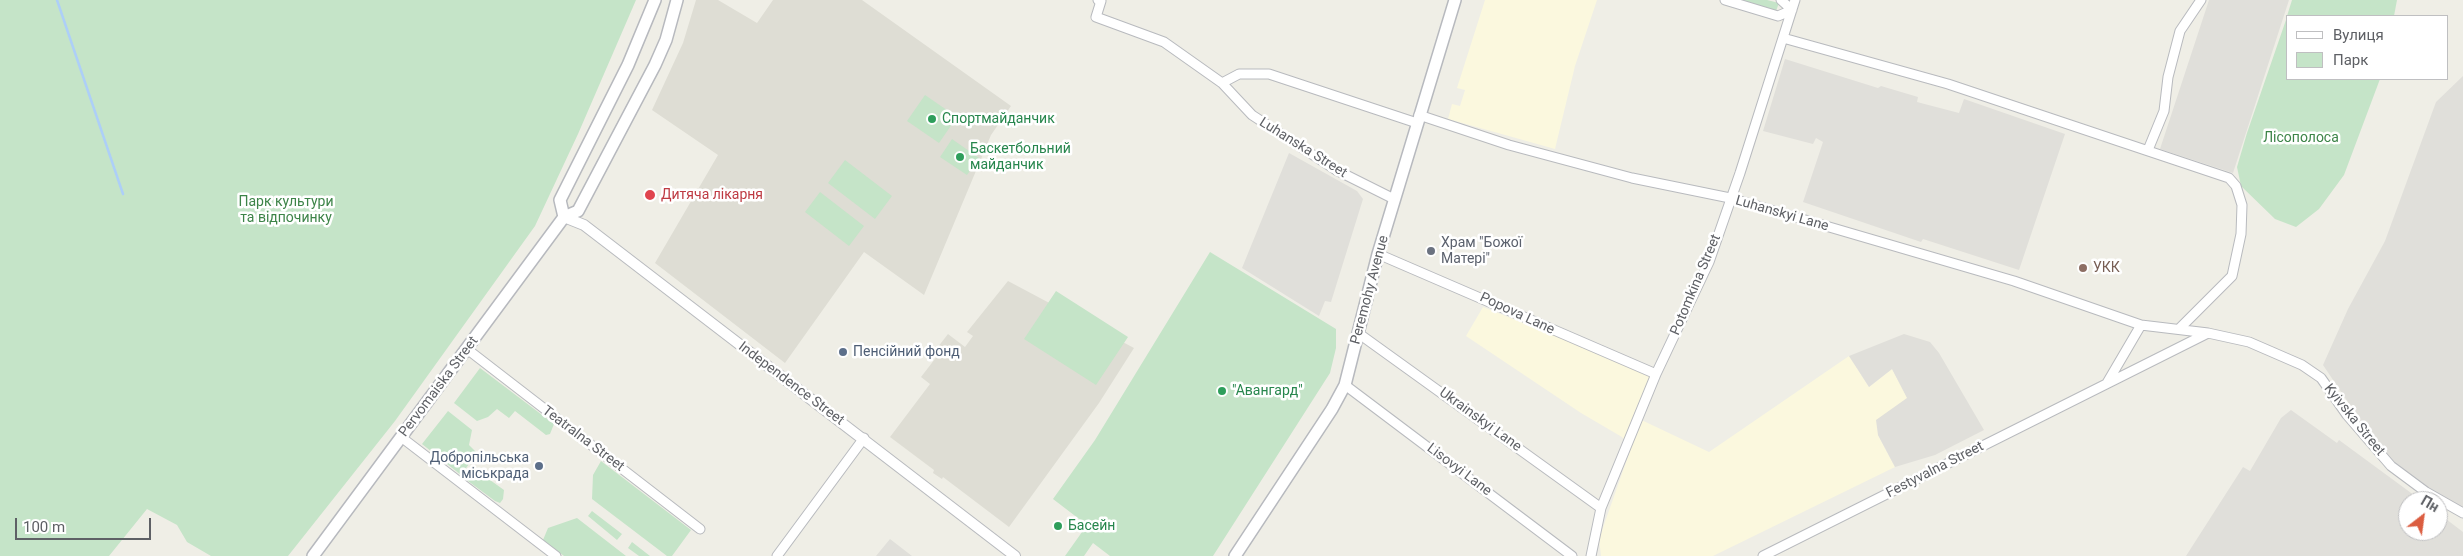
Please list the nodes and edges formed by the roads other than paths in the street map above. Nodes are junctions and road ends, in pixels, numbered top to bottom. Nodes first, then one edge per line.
1 (655, 0) edge
2 (677, 0) edge
3 (1098, 0) edge
4 (1455, 0) edge
5 (1725, 0) edge
6 (1781, 0) edge
7 (1795, 0) edge
8 (2201, 0) edge
9 (1792, 10) junction
10 (1783, 38) junction
11 (1222, 82) junction
12 (1418, 119) junction
13 (2148, 150) junction
14 (1730, 198) junction
15 (1394, 199) junction
16 (564, 218) junction
17 (1378, 254) junction
18 (2141, 325) junction
19 (2179, 329) junction
20 (1358, 333) junction
21 (2208, 333) junction
22 (467, 349) junction
23 (1656, 374) junction
24 (2107, 384) junction
25 (1345, 385) junction
26 (402, 437) junction
27 (864, 438) junction
28 (1601, 508) junction
29 (2463, 513) edge
30 (700, 529) dead end
31 (313, 556) edge
32 (556, 556) edge
33 (777, 556) edge
34 (1015, 556) edge
35 (1234, 556) edge
36 (1572, 556) edge
37 (1591, 556) edge
38 (1763, 556) edge

1 - 16 main road
2 - 16 main road, Pervomaiska Street
3 - 11 street, Luhanska Street
4 - 12 main road, Peremohy Avenue
5 - 9 street
6 - 9 street
7 - 9 street, Potomkina Street
8 - 13 street
9 - 10 street, Potomkina Street
10 - 13 street
10 - 14 street, Potomkina Street
11 - 12 street
11 - 15 street, Luhanska Street
12 - 14 street, Luhanskyi Lane
12 - 15 main road, Peremohy Avenue
13 - 19 street
14 - 18 street, Luhanskyi Lane
14 - 23 street, Potomkina Street
15 - 17 main road, Peremohy Avenue
16 - 22 main road, Pervomaiska Street
16 - 27 street, Independence Street
17 - 20 main road, Peremohy Avenue
17 - 23 street, Popova Lane
18 - 19 street
18 - 24 street
19 - 21 street
20 - 25 main road, Peremohy Avenue
20 - 28 street, Ukrainskyi Lane
21 - 24 street, Festyvalna Street
21 - 29 street, Kyivska Street
22 - 26 main road, Pervomaiska Street
22 - 30 street, Teatralna Street
23 - 28 street, Potomkina Street
24 - 38 street, Festyvalna Street
25 - 35 main road, Peremohy Avenue
25 - 36 street, Lisovyi Lane
26 - 31 main road, Pervomaiska Street
26 - 32 street
27 - 33 street
27 - 34 street, Independence Street
28 - 37 street, Potomkina Street

